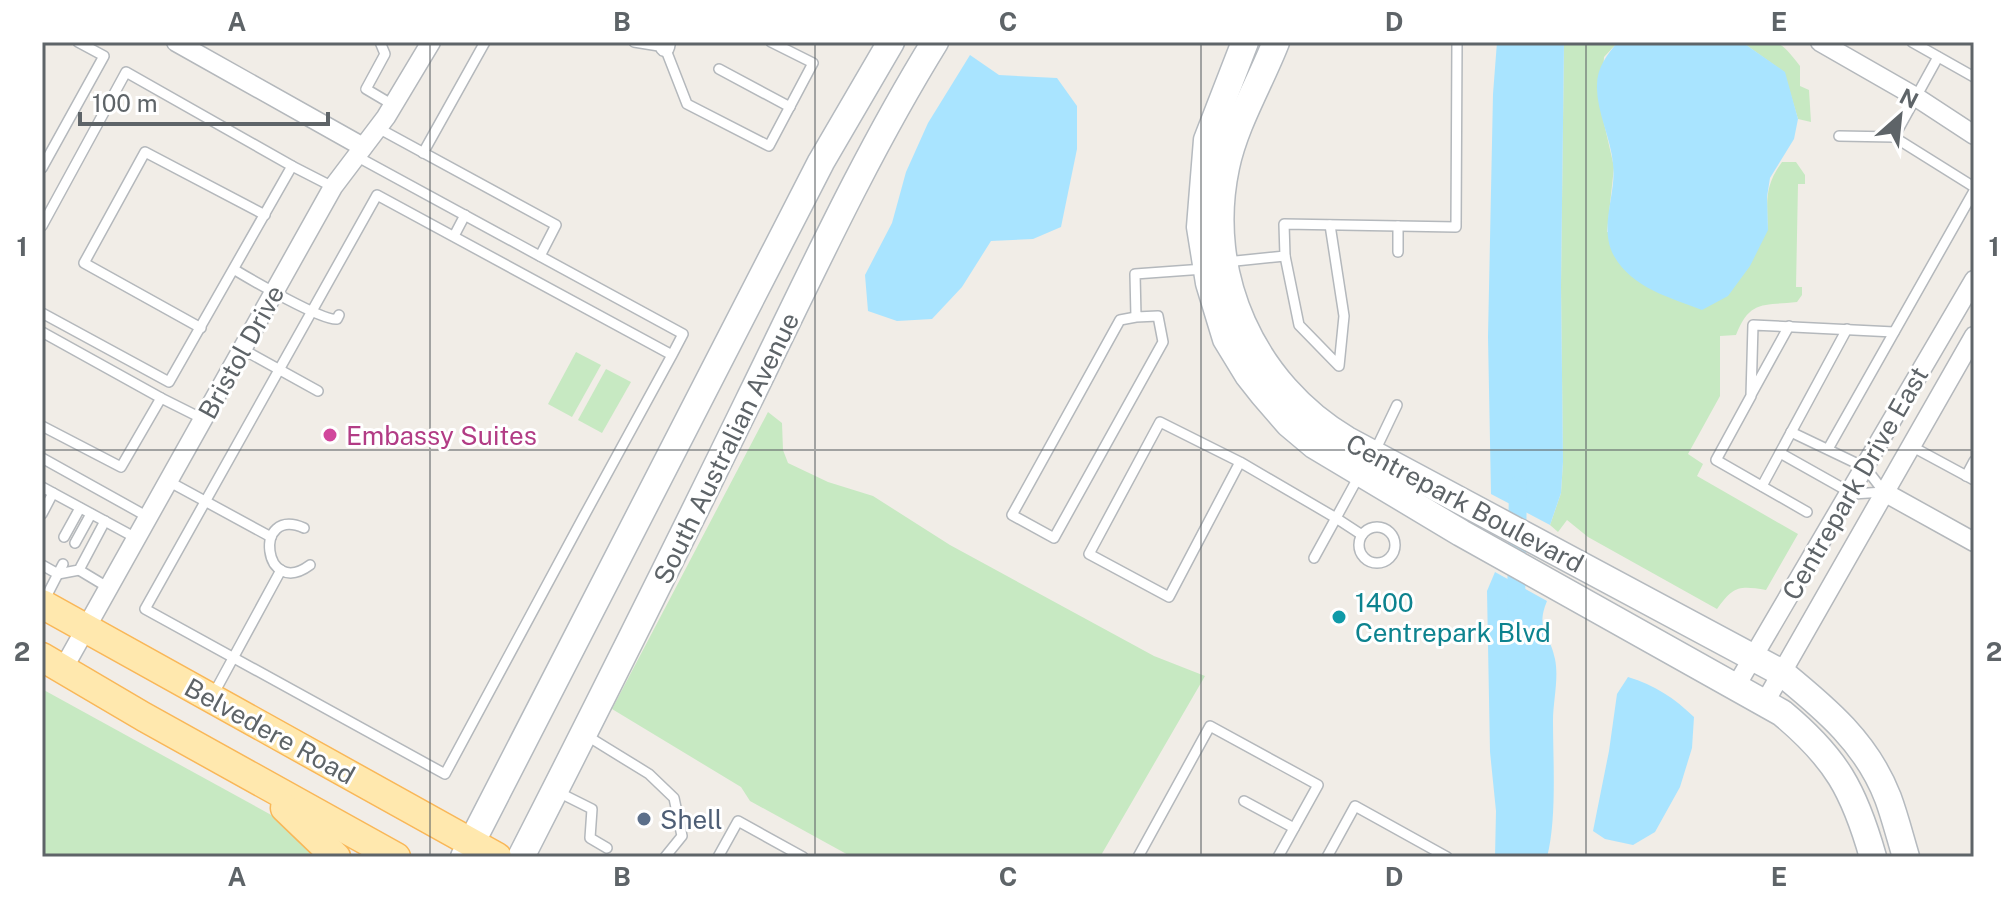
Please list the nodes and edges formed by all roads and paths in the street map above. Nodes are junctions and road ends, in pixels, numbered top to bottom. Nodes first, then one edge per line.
1 (78, 42) edge
2 (176, 42) edge
3 (380, 42) edge
4 (431, 42) edge
5 (485, 42) edge
6 (634, 42) edge
7 (771, 42) edge
8 (891, 42) edge
9 (935, 42) edge
10 (1245, 42) edge
11 (1276, 42) edge
12 (1457, 42) edge
13 (1820, 42) edge
14 (1912, 42) edge
15 (664, 44) edge
16 (1938, 57) junction
17 (719, 69) dead end
18 (1974, 77) edge
19 (1916, 97) junction
20 (393, 105) junction
21 (790, 107) junction
22 (378, 128) junction
23 (1974, 135) edge
24 (1839, 136) dead end
25 (1894, 137) junction
26 (360, 151) junction
27 (423, 153) junction
28 (292, 166) junction
29 (42, 168) edge
30 (333, 187) junction
31 (1974, 189) edge
32 (265, 215) junction
33 (465, 215) junction
34 (1330, 225) junction
35 (42, 226) edge
36 (1398, 226) junction
37 (454, 236) junction
38 (1398, 252) dead end
39 (540, 256) junction
40 (1285, 256) junction
41 (1215, 265) junction
42 (235, 270) junction
43 (1974, 280) edge
44 (273, 294) junction
45 (312, 311) junction
46 (42, 313) edge
47 (339, 315) dead end
48 (1136, 317) junction
49 (1789, 326) junction
50 (201, 328) junction
51 (1847, 329) junction
52 (42, 332) edge
53 (1894, 332) junction
54 (1974, 336) edge
55 (242, 349) junction
56 (672, 355) junction
57 (279, 370) junction
58 (318, 391) dead end
59 (1751, 396) junction
60 (161, 398) junction
61 (1397, 405) dead end
62 (203, 419) junction
63 (42, 426) edge
64 (1791, 432) junction
65 (1911, 446) junction
66 (1828, 449) junction
67 (1780, 453) junction
68 (42, 458) edge
69 (1974, 461) edge
70 (1240, 462) junction
71 (1367, 463) junction
72 (1863, 467) junction
73 (1970, 478) edge
74 (168, 481) junction
75 (1762, 486) junction
76 (42, 487) edge
77 (1850, 492) junction
78 (1884, 492) junction
79 (53, 493) junction
80 (205, 501) junction
81 (80, 508) junction
82 (1807, 512) dead end
83 (42, 514) edge
84 (91, 514) junction
85 (148, 517) junction
86 (1336, 518) junction
87 (105, 521) junction
88 (304, 528) dead end
89 (1362, 535) junction
90 (64, 537) dead end
91 (271, 537) junction
92 (136, 538) junction
93 (1974, 542) edge
94 (75, 543) dead end
95 (1314, 558) dead end
96 (47, 564) edge
97 (310, 565) dead end
98 (61, 569) junction
99 (79, 570) junction
100 (281, 570) junction
101 (109, 588) junction
102 (42, 604) edge
103 (86, 628) junction
104 (233, 657) junction
105 (1752, 657) junction
106 (52, 663) edge
107 (1782, 673) junction
108 (1736, 686) junction
109 (211, 698) junction
110 (1765, 702) junction
111 (584, 734) junction
112 (249, 775) junction
113 (555, 791) junction
114 (1244, 801) dead end
115 (1294, 828) junction
116 (607, 848) dead end
117 (468, 850) edge
118 (336, 857) edge
119 (396, 857) edge
120 (497, 857) edge
121 (521, 857) edge
122 (665, 857) edge
123 (718, 857) edge
124 (803, 857) edge
125 (1138, 857) edge
126 (1278, 857) edge
127 (1327, 857) edge
128 (1447, 857) edge
129 (1873, 857) edge
130 (1906, 857) edge

1 - 29 lane
2 - 26 street
3 - 20 lane
4 - 20 street, Bristol Drive
5 - 27 lane
6 - 15 lane
7 - 21 lane
8 - 117 street, South Australian Avenue
9 - 111 street, South Australian Avenue
10 - 41 street, Centrepark Boulevard
11 - 41 street, Centrepark Boulevard
12 - 36 lane
13 - 19 street
14 - 16 lane
15 - 21 lane
16 - 18 lane
16 - 19 lane
17 - 21 lane
19 - 23 street
19 - 25 lane
20 - 22 street, Bristol Drive
22 - 26 street, Bristol Drive
22 - 27 lane
24 - 25 lane
25 - 31 lane
26 - 30 street, Bristol Drive
26 - 33 lane
27 - 39 lane
28 - 30 lane
28 - 32 lane
28 - 35 lane
30 - 44 street, Bristol Drive
31 - 53 lane
32 - 42 lane
32 - 50 lane
33 - 37 lane
33 - 39 lane
34 - 36 lane
34 - 40 lane
34 - 40 lane
36 - 38 lane
37 - 45 lane
37 - 56 lane
39 - 56 lane
40 - 41 lane
41 - 48 lane
41 - 71 street, Centrepark Boulevard
42 - 44 lane
42 - 50 lane
43 - 72 street, Centrepark Drive East
44 - 45 lane
44 - 55 street, Bristol Drive
45 - 47 lane
45 - 57 lane
46 - 50 lane
48 - 48 lane
49 - 51 lane
49 - 59 lane
49 - 59 lane
51 - 53 lane
51 - 64 lane
52 - 60 lane
53 - 66 lane
54 - 65 street, Centrepark Drive East
55 - 57 lane
55 - 62 street, Bristol Drive
56 - 104 lane
57 - 58 lane
57 - 80 lane
59 - 75 lane
60 - 62 lane
60 - 63 lane
61 - 71 lane
62 - 74 street, Bristol Drive
64 - 66 lane
64 - 67 lane
65 - 73 lane
65 - 78 street, Centrepark Drive East
66 - 72 lane
67 - 75 lane
67 - 77 lane
68 - 85 lane
69 - 73 lane
70 - 70 lane
70 - 86 lane
71 - 86 lane
71 - 105 street, Centrepark Boulevard
71 - 108 street, Centrepark Boulevard
72 - 77 street, Centrepark Drive East
72 - 78 lane
74 - 80 lane
74 - 85 street, Bristol Drive
75 - 82 lane
76 - 79 lane
77 - 78 lane
77 - 105 street, Centrepark Drive East
78 - 93 street
78 - 107 street, Centrepark Drive East
79 - 81 lane
79 - 83 lane
80 - 91 lane
80 - 104 lane
81 - 84 lane
81 - 90 lane
84 - 87 lane
84 - 94 lane
85 - 92 street, Bristol Drive
86 - 89 lane
86 - 95 lane
87 - 92 lane
87 - 99 lane
88 - 91 lane
89 - 89 lane
91 - 100 lane
92 - 101 street, Bristol Drive
96 - 98 lane
97 - 100 lane
98 - 99 lane
98 - 102 lane
99 - 101 lane
100 - 104 lane
101 - 103 street, Bristol Drive
102 - 103 main road, Belvedere Road
103 - 106 street, Bristol Drive
103 - 109 main road, Belvedere Road
104 - 109 lane
105 - 107 street, Centrepark Boulevard
105 - 108 street, Centrepark Drive East
106 - 112 main road, Belvedere Road
107 - 110 street, Centrepark Drive East
107 - 130 street, Centrepark Boulevard
108 - 110 street, Centrepark Boulevard
109 - 117 main road, Belvedere Road
110 - 129 street, Centrepark Boulevard
111 - 113 street, South Australian Avenue
111 - 122 lane
112 - 118 main road
112 - 119 main road, Belvedere Road
113 - 116 lane
113 - 121 street, South Australian Avenue
114 - 115 lane
115 - 125 lane
115 - 126 lane
117 - 120 main road, Belvedere Road
123 - 124 lane
127 - 128 lane

